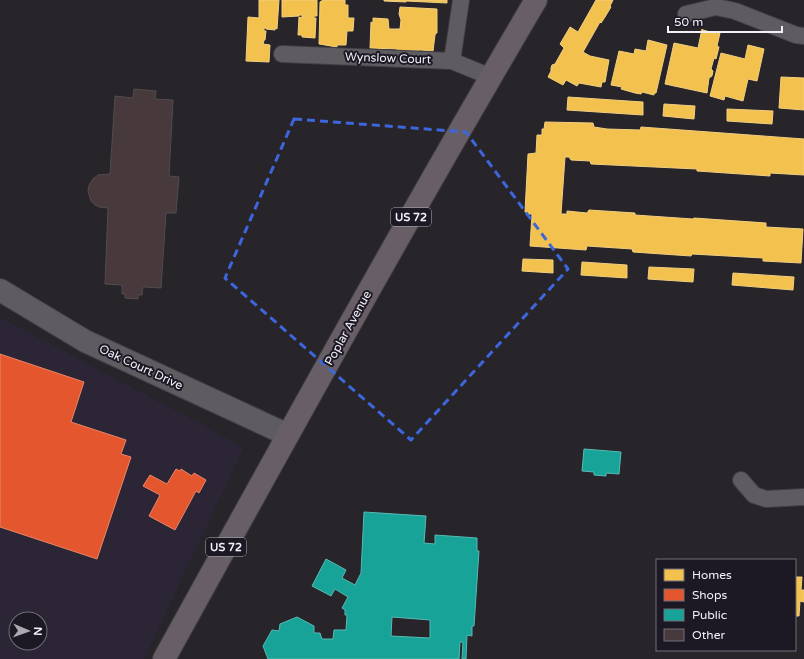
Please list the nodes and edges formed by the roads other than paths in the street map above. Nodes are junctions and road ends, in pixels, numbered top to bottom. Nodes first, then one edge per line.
1 (461, 0) edge
2 (536, 0) edge
3 (686, 14) dead end
4 (804, 36) edge
5 (282, 54) dead end
6 (452, 61) junction
7 (491, 77) junction
8 (0, 290) edge
9 (288, 435) junction
10 (741, 480) dead end
11 (804, 497) edge
12 (164, 659) edge

1 - 6 street
2 - 7 main road, Poplar Avenue / US 72
3 - 4 street
5 - 6 street, Wynslow Court
6 - 7 street, Wynslow Court
7 - 9 main road, Poplar Avenue / US 72
8 - 9 street, Oak Court Drive
9 - 12 main road, Poplar Avenue / US 72
10 - 11 street

